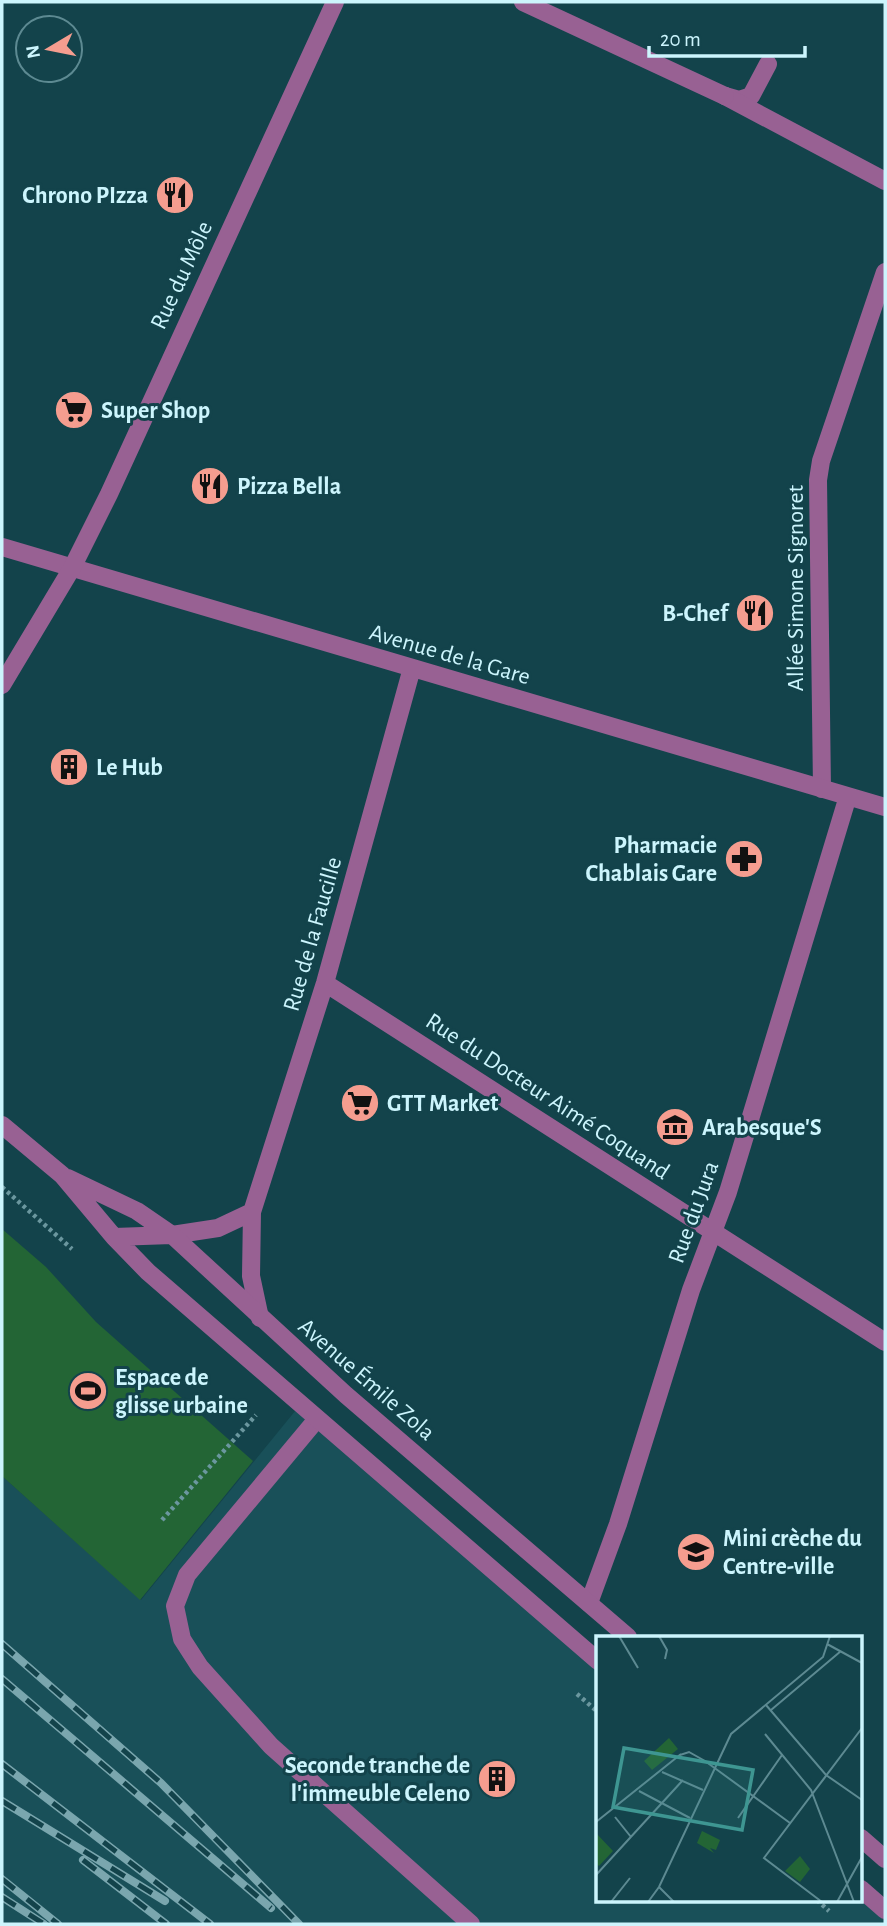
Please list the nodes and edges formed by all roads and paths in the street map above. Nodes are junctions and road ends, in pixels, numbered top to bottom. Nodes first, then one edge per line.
1 (335, 2) edge
2 (523, 2) edge
3 (768, 64) dead end
4 (725, 96) junction
5 (885, 181) edge
6 (885, 272) edge
7 (2, 547) edge
8 (72, 568) junction
9 (412, 668) junction
10 (2, 685) edge
11 (822, 789) junction
12 (848, 796) junction
13 (885, 807) edge
14 (325, 983) junction
15 (2, 1125) edge
16 (62, 1175) junction
17 (252, 1212) junction
18 (713, 1231) junction
19 (172, 1235) junction
20 (114, 1237) junction
21 (260, 1318) junction
22 (885, 1342) edge
23 (256, 1415) dead end
24 (317, 1419) junction
25 (162, 1520) dead end
26 (589, 1603) junction
27 (627, 1636) edge
28 (596, 1659) edge
29 (862, 1839) edge
30 (885, 1859) edge
31 (862, 1890) edge
32 (885, 1910) edge
33 (471, 1924) edge

1 - 8 street, Rue du Môle
2 - 4 street
3 - 4 street
4 - 5 street
6 - 11 street, Allée Simone Signoret
7 - 8 street, Avenue de la Gare
8 - 9 street, Avenue de la Gare
8 - 10 street, Rue du Môle
9 - 11 street, Avenue de la Gare
9 - 14 street, Rue de la Faucille
11 - 12 street, Avenue de la Gare
12 - 13 street, Avenue de la Gare
12 - 18 street, Rue du Jura
14 - 17 street, Rue de la Faucille
14 - 18 street, Rue du Docteur Aimé Coquand
15 - 16 street, Avenue Émile Zola
16 - 19 street, Avenue Émile Zola
16 - 20 street, Avenue Émile Zola
17 - 19 street
17 - 21 street, Rue de la Faucille
18 - 22 street, Rue du Docteur Aimé Coquand
18 - 26 street, Rue du Jura
19 - 20 street
19 - 21 street, Avenue Émile Zola
20 - 24 street, Avenue Émile Zola
21 - 26 street, Avenue Émile Zola
23 - 25 path
24 - 28 street, Avenue Émile Zola
24 - 33 street
26 - 27 street, Avenue Émile Zola
29 - 30 street
31 - 32 street

